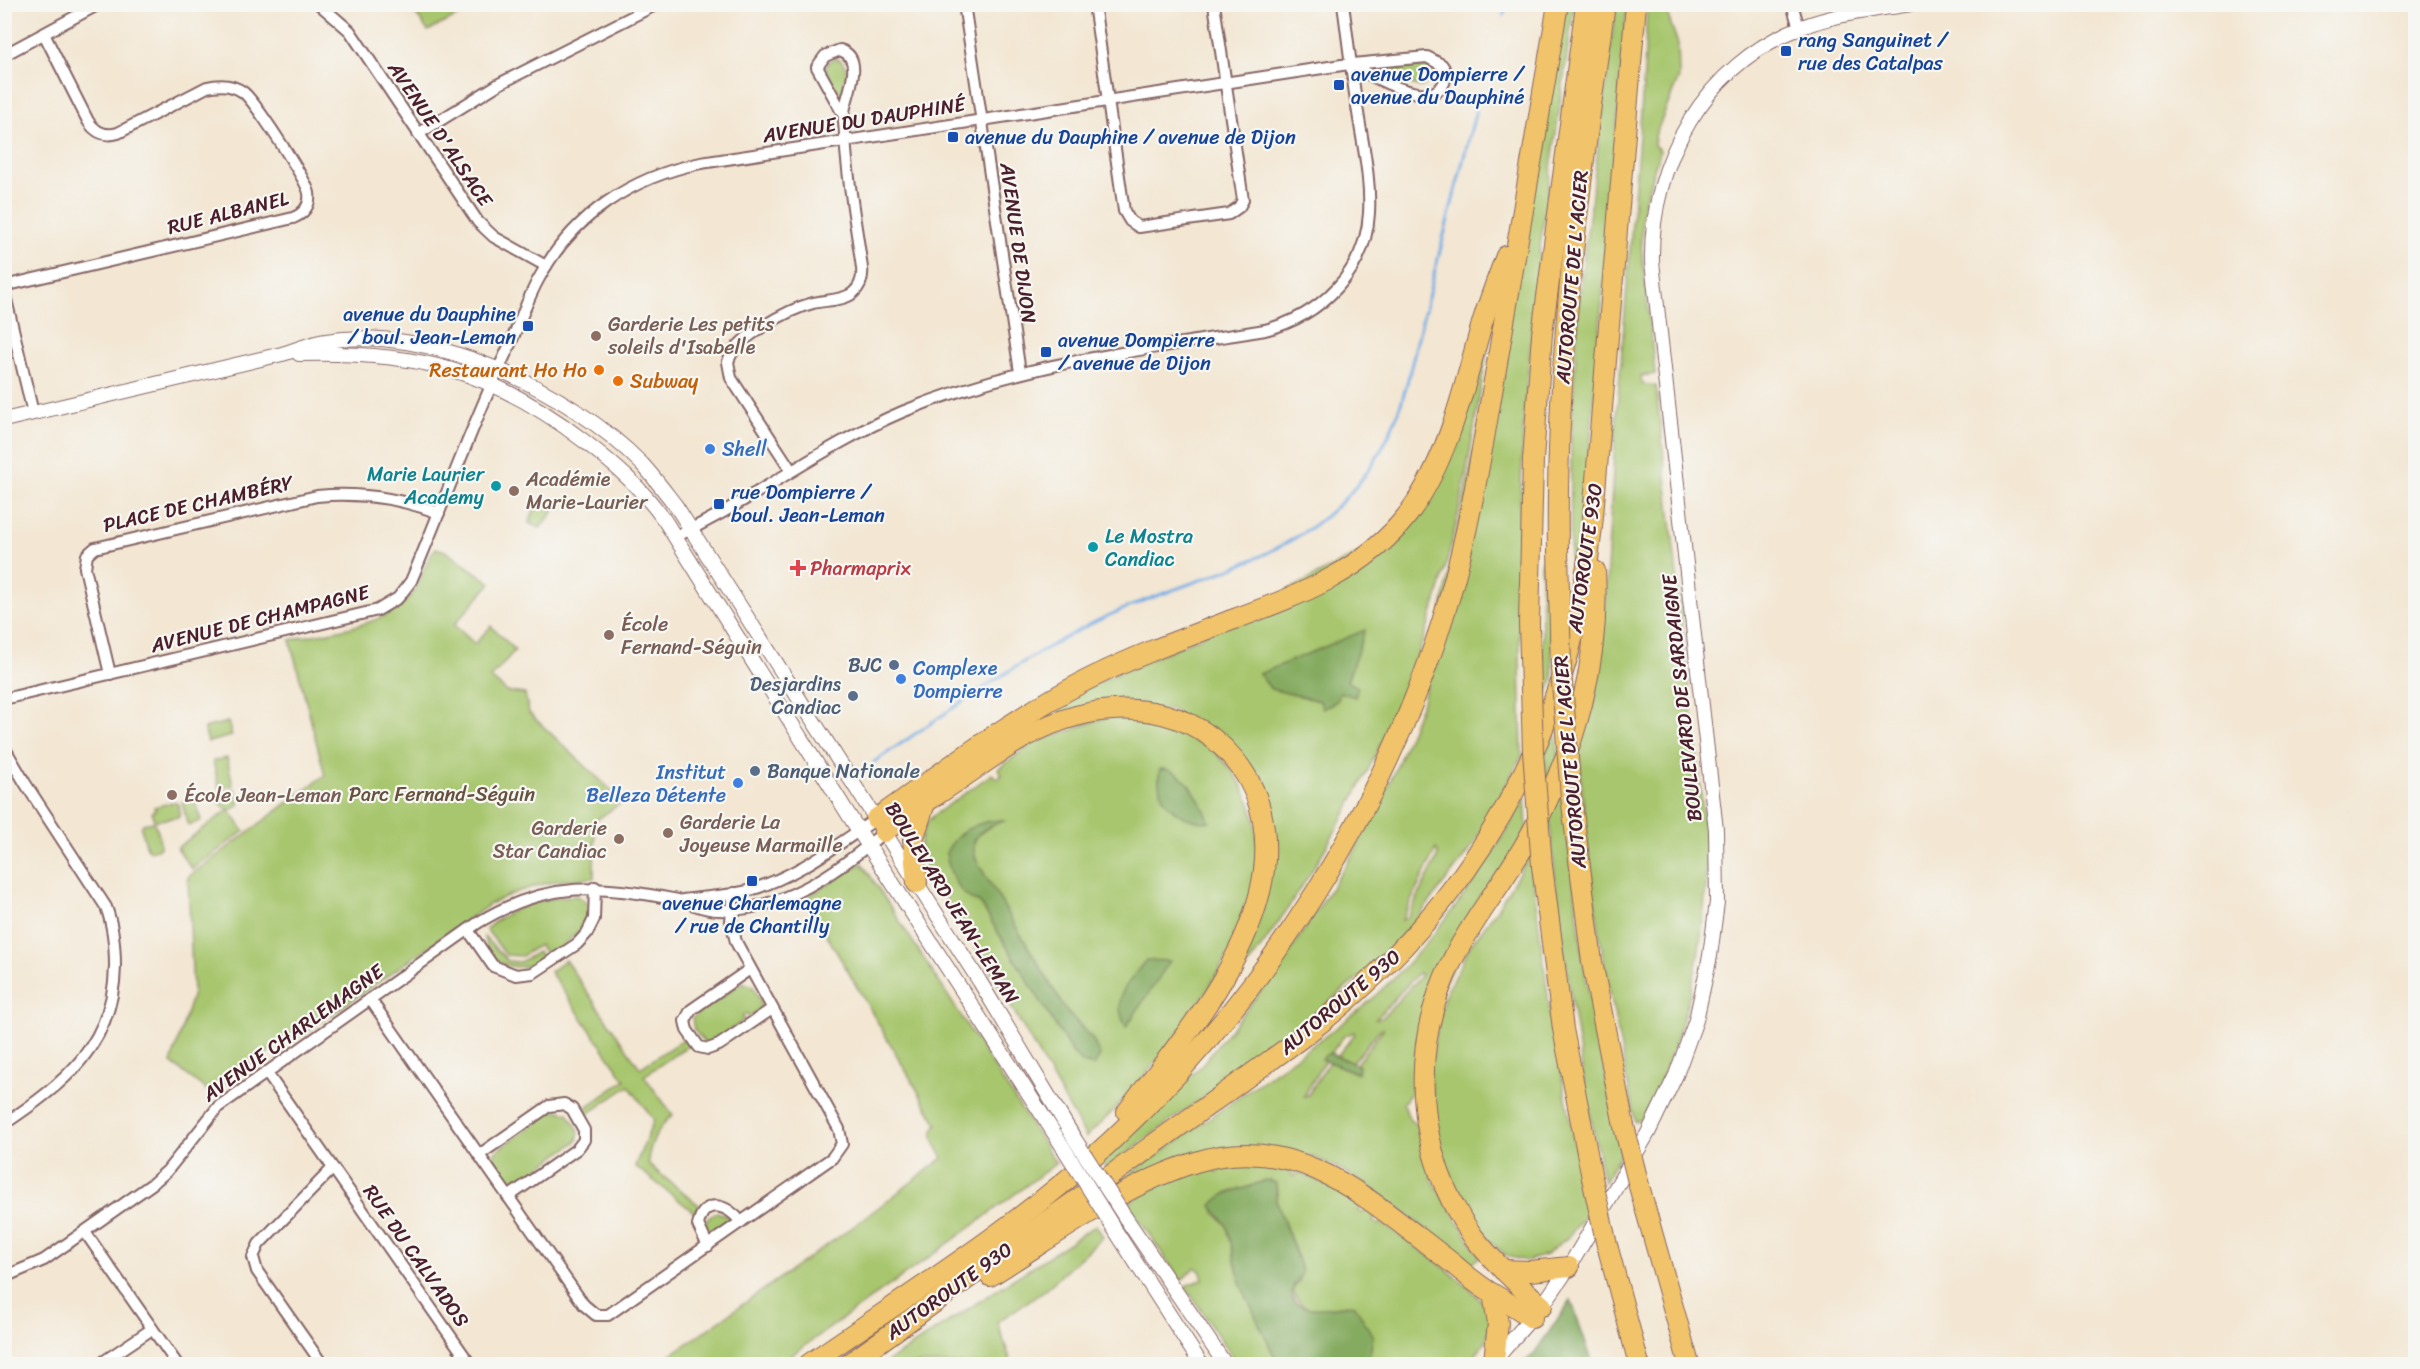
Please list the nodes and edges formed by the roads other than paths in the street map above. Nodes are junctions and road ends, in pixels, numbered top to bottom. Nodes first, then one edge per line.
1 (99, 4) edge
2 (319, 4) edge
3 (657, 4) edge
4 (964, 4) edge
5 (1094, 4) edge
6 (1214, 4) edge
7 (1343, 4) edge
8 (1558, 4) edge
9 (1586, 4) edge
10 (1605, 4) edge
11 (1636, 4) edge
12 (1792, 4) edge
13 (1910, 4) edge
14 (1799, 28) junction
15 (44, 34) junction
16 (4, 55) edge
17 (1351, 64) junction
18 (1226, 82) junction
19 (1108, 100) junction
20 (843, 114) junction
21 (982, 120) junction
22 (418, 134) junction
23 (845, 141) junction
24 (1525, 202) junction
25 (546, 266) junction
26 (4, 289) edge
27 (282, 354) junction
28 (497, 370) junction
29 (1020, 372) junction
30 (491, 384) junction
31 (33, 413) junction
32 (4, 420) edge
33 (791, 470) junction
34 (439, 513) junction
35 (1592, 526) junction
36 (691, 529) junction
37 (675, 537) junction
38 (110, 674) junction
39 (4, 699) edge
40 (4, 747) edge
41 (925, 803) junction
42 (880, 825) junction
43 (859, 830) junction
44 (869, 845) junction
45 (917, 883) junction
46 (595, 887) junction
47 (734, 893) junction
48 (680, 901) junction
49 (732, 910) junction
50 (468, 930) junction
51 (750, 969) junction
52 (370, 999) junction
53 (772, 1009) junction
54 (266, 1072) junction
55 (4, 1124) edge
56 (478, 1155) junction
57 (1092, 1157) junction
58 (332, 1169) junction
59 (508, 1197) junction
60 (741, 1222) junction
61 (85, 1232) junction
62 (708, 1246) junction
63 (1569, 1267) junction
64 (1503, 1269) junction
65 (4, 1277) edge
66 (1492, 1294) junction
67 (1537, 1312) junction
68 (152, 1329) junction
69 (875, 1346) junction
70 (1492, 1363) edge
71 (100, 1365) edge
72 (177, 1365) edge
73 (322, 1365) edge
74 (470, 1365) edge
75 (809, 1365) edge
76 (849, 1365) edge
77 (1201, 1365) edge
78 (1225, 1365) edge
79 (1639, 1365) edge
80 (1689, 1365) edge

1 - 15 street
2 - 22 street, AVENUE D'ALSACE
3 - 22 street
4 - 21 street, AVENUE DE DIJON
5 - 19 street
6 - 18 street
7 - 17 street
8 - 24 highway, AUTOROUTE 930
9 - 79 highway, AUTOROUTE DE L'ACIER, bridge
10 - 80 highway, AUTOROUTE DE L'ACIER, bridge
11 - 35 highway, AUTOROUTE 930
12 - 14 street
13 - 14 street, BOULEVARD DE SARDAIGNE
14 - 63 street, BOULEVARD DE SARDAIGNE
15 - 16 street
15 - 26 street, RUE ALBANEL
17 - 17 street, AVENUE DU DAUPHINÉ
17 - 18 street, AVENUE DU DAUPHINÉ
17 - 29 street
18 - 19 street, AVENUE DU DAUPHINÉ
18 - 19 street
19 - 21 street, AVENUE DU DAUPHINÉ
20 - 20 street
20 - 23 street
21 - 23 street, AVENUE DU DAUPHINÉ
21 - 29 street, AVENUE DE DIJON
22 - 25 street, AVENUE D'ALSACE
23 - 25 street, AVENUE DU DAUPHINÉ
23 - 33 street
24 - 42 highway
24 - 57 highway, AUTOROUTE 930
25 - 28 street, AVENUE DU DAUPHINÉ
26 - 31 street
27 - 28 street, BOULEVARD JEAN-LEMAN
27 - 30 street, BOULEVARD JEAN-LEMAN
27 - 31 street, BOULEVARD JEAN-LEMAN
28 - 30 street, AVENUE DU DAUPHINÉ
28 - 36 street, BOULEVARD JEAN-LEMAN
29 - 33 street
30 - 34 street, AVENUE DE CHAMPAGNE
30 - 37 street, BOULEVARD JEAN-LEMAN
31 - 32 street, BOULEVARD JEAN-LEMAN
33 - 36 street
34 - 38 street, AVENUE DE CHAMPAGNE
34 - 38 street, PLACE DE CHAMBÉRY
35 - 64 highway
35 - 69 highway, AUTOROUTE 930
36 - 37 street
36 - 42 street, BOULEVARD JEAN-LEMAN
37 - 43 street, BOULEVARD JEAN-LEMAN
38 - 39 street, AVENUE DE CHAMPAGNE
40 - 55 street
41 - 42 highway
41 - 45 highway
41 - 57 highway
42 - 43 street, AVENUE CHARLEMAGNE
42 - 44 street, AVENUE CHARLEMAGNE
42 - 45 street, BOULEVARD JEAN-LEMAN
43 - 44 street, BOULEVARD JEAN-LEMAN
43 - 47 street, AVENUE CHARLEMAGNE
44 - 49 street, AVENUE CHARLEMAGNE
44 - 77 street, BOULEVARD JEAN-LEMAN, bridge
45 - 78 street, BOULEVARD JEAN-LEMAN, bridge
46 - 48 street, AVENUE CHARLEMAGNE
46 - 50 street, AVENUE CHARLEMAGNE
46 - 50 street
47 - 48 street, AVENUE CHARLEMAGNE
47 - 49 street
48 - 49 street, AVENUE CHARLEMAGNE
49 - 51 street
50 - 52 street, AVENUE CHARLEMAGNE
51 - 53 street
51 - 53 street
52 - 54 street, AVENUE CHARLEMAGNE
52 - 56 street
53 - 60 street
54 - 58 street, RUE DU CALVADOS
54 - 61 street, AVENUE CHARLEMAGNE
56 - 59 street
56 - 59 street
57 - 75 highway, AUTOROUTE 930
58 - 73 street
58 - 74 street, RUE DU CALVADOS
59 - 62 street
60 - 62 street
60 - 62 street
61 - 65 street, AVENUE CHARLEMAGNE
61 - 68 street
63 - 64 highway
63 - 67 street, BOULEVARD DE SARDAIGNE
64 - 67 highway
66 - 67 highway
66 - 69 highway
66 - 70 highway
67 - 70 street, BOULEVARD DE SARDAIGNE
68 - 71 street
68 - 72 street
69 - 76 highway, AUTOROUTE 930

